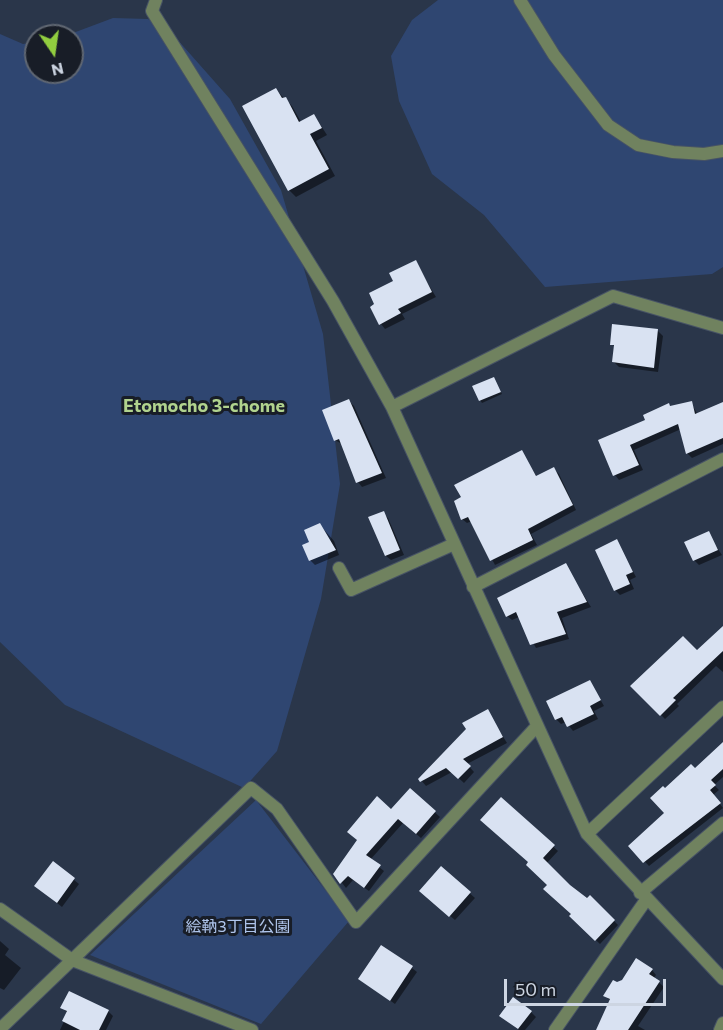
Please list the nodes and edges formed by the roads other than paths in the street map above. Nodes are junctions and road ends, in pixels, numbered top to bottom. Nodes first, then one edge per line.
1 (156, 0) edge
2 (520, 0) edge
3 (723, 151) edge
4 (723, 328) edge
5 (392, 407) junction
6 (723, 459) edge
7 (454, 544) junction
8 (339, 568) dead end
9 (473, 587) junction
10 (723, 707) edge
11 (537, 726) junction
12 (723, 823) edge
13 (587, 834) junction
14 (643, 896) junction
15 (0, 909) edge
16 (72, 960) junction
17 (723, 979) edge
18 (723, 1023) edge
19 (0, 1029) edge
20 (252, 1030) edge
21 (555, 1030) edge
22 (720, 1030) edge

1 - 5 street
2 - 3 street
4 - 5 street
5 - 7 street
6 - 9 street
7 - 8 street
7 - 9 street
9 - 11 street
10 - 13 street
11 - 13 street
11 - 16 street
12 - 14 street
13 - 14 street
14 - 17 street
14 - 21 street
15 - 16 street
16 - 19 street
16 - 20 street
18 - 22 street

